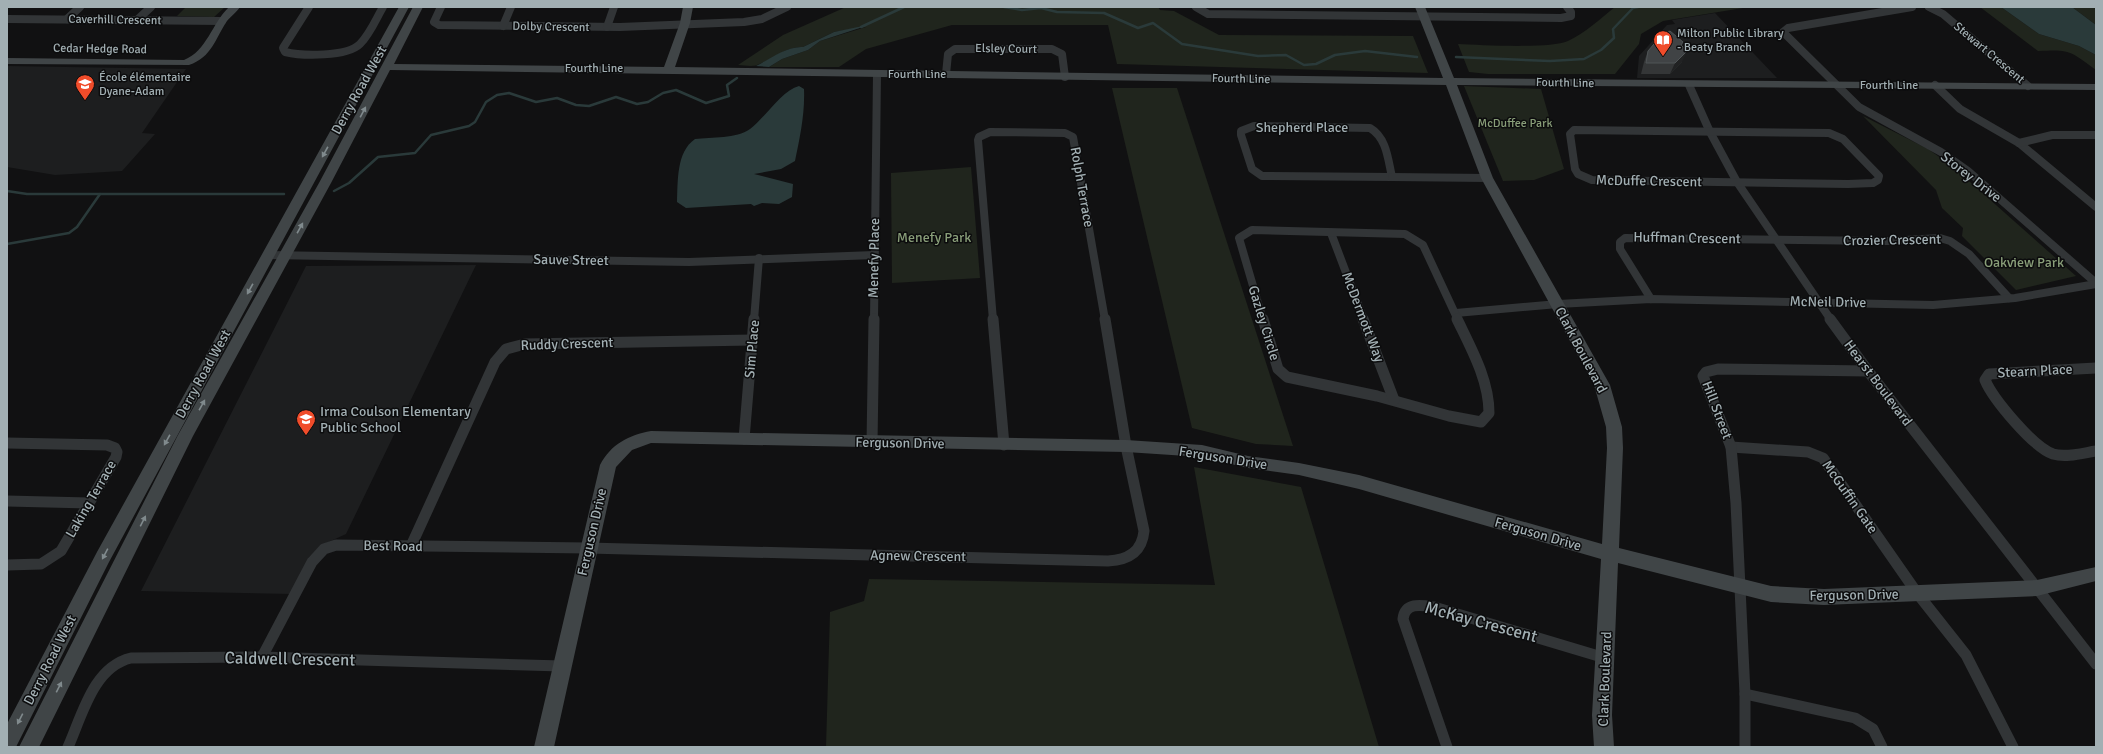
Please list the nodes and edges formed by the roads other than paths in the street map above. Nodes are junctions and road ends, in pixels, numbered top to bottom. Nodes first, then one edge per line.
1 (80, 7) edge
2 (151, 7) edge
3 (235, 7) edge
4 (309, 7) edge
5 (383, 7) edge
6 (404, 7) edge
7 (418, 7) edge
8 (440, 7) edge
9 (511, 7) edge
10 (614, 7) edge
11 (688, 7) edge
12 (1196, 7) edge
13 (1339, 7) edge
14 (1567, 7) edge
15 (1912, 7) edge
16 (1929, 7) edge
17 (783, 8) edge
18 (1422, 12) edge
19 (1343, 15) junction
20 (7, 18) edge
21 (67, 19) junction
22 (137, 20) junction
23 (222, 21) junction
24 (685, 23) junction
25 (502, 26) junction
26 (607, 27) junction
27 (7, 61) edge
28 (387, 67) junction
29 (669, 69) junction
30 (877, 74) junction
31 (946, 74) junction
32 (1065, 76) junction
33 (1450, 82) junction
34 (1689, 85) junction
35 (1835, 85) junction
36 (1935, 85) junction
37 (2028, 86) junction
38 (2096, 87) edge
39 (1710, 132) junction
40 (2096, 135) edge
41 (2019, 143) junction
42 (1392, 177) junction
43 (1487, 178) junction
44 (1737, 182) junction
45 (2096, 207) edge
46 (1331, 233) junction
47 (1775, 239) junction
48 (268, 255) junction
49 (285, 255) junction
50 (874, 255) junction
51 (759, 258) junction
52 (2096, 284) edge
53 (2009, 298) junction
54 (1651, 299) junction
55 (1817, 301) junction
56 (1558, 304) junction
57 (1456, 313) junction
58 (752, 340) junction
59 (2094, 370) edge
60 (1868, 371) junction
61 (1394, 400) junction
62 (744, 439) junction
63 (7, 443) edge
64 (872, 443) junction
65 (1004, 445) junction
66 (1126, 446) junction
67 (1731, 447) junction
68 (2096, 451) edge
69 (7, 502) edge
70 (89, 503) junction
71 (411, 546) junction
72 (588, 548) junction
73 (1610, 553) junction
74 (7, 565) edge
75 (2096, 574) edge
76 (1740, 587) junction
77 (2037, 588) junction
78 (1918, 594) junction
79 (262, 657) junction
80 (1605, 658) junction
81 (2096, 664) edge
82 (562, 666) junction
83 (1745, 694) junction
84 (7, 744) edge
85 (29, 747) edge
86 (68, 747) edge
87 (544, 747) edge
88 (1446, 747) edge
89 (1604, 747) edge
90 (1745, 747) edge
91 (1882, 747) edge
92 (2013, 747) edge

1 - 21 street
2 - 22 street
3 - 23 main road
4 - 5 street
6 -> 48 main road, Derry Road West
7 - 28 main road, Derry Road West
8 - 25 street, Dolby Crescent
9 - 25 street
10 - 26 street
11 - 24 main road
12 - 19 street
13 - 19 street
14 - 18 street
15 - 35 street
16 - 37 street, Stewart Crescent
17 - 24 street, Dolby Crescent
18 - 19 street
18 - 33 main road, Clark Boulevard
20 - 21 street, Caverhill Crescent
21 - 22 street, Caverhill Crescent
22 - 23 street, Caverhill Crescent
23 - 27 main road, Cedar Hedge Road
24 - 26 street, Dolby Crescent
24 - 29 main road
25 - 26 street, Dolby Crescent
28 - 29 main road, Fourth Line
49 -> 28 main road, Derry Road West
29 - 30 main road, Fourth Line
30 - 31 main road, Fourth Line
30 - 50 street, Menefy Place
31 - 32 main road, Fourth Line
31 - 32 street, Elsley Court
32 - 33 main road, Fourth Line
33 - 34 main road, Fourth Line
33 - 43 main road, Clark Boulevard
34 - 35 main road, Fourth Line
34 - 39 street, Hearst Boulevard
35 - 36 main road, Fourth Line
35 - 52 street, Storey Drive
36 - 37 main road, Fourth Line
36 - 41 street
37 - 38 main road, Fourth Line
39 - 44 street, Hearst Boulevard
39 - 44 street
39 - 44 street, McDuffe Crescent
40 - 41 street
41 - 45 street
42 - 42 street, Shepherd Place
42 - 43 street, Shepherd Place
43 - 56 main road, Clark Boulevard
44 - 47 street, Hearst Boulevard
46 - 57 street, Gazley Circle
46 - 61 street, McDermott Way
46 - 61 street, Gazley Circle
47 - 53 street, Crozier Crescent
47 - 54 street, Huffman Crescent
47 - 55 street, Hearst Boulevard
48 - 49 street, Sauve Street
48 -> 84 main road, Derry Road West
49 - 51 street, Sauve Street
85 -> 49 main road, Derry Road West
50 - 51 street, Sauve Street
50 - 64 street, Menefy Place
51 - 58 street, Sim Place
52 - 53 street, McNeil Drive
53 - 55 street, McNeil Drive
54 - 55 street, McNeil Drive
54 - 56 street, McNeil Drive
55 - 60 street, Hearst Boulevard
56 - 57 street
56 - 73 main road, Clark Boulevard
57 - 61 street, Gazley Circle
58 - 62 street, Sim Place
58 - 71 street, Ruddy Crescent
59 - 68 street, Stearn Place
60 - 67 street, Hill Street
60 - 77 street, Hearst Boulevard
62 - 64 main road, Ferguson Drive
62 - 72 main road, Ferguson Drive
63 - 70 street, Laking Terrace
64 - 65 main road, Ferguson Drive
65 - 66 main road, Ferguson Drive
65 - 66 street, Rolph Terrace
66 - 72 street, Agnew Crescent
66 - 73 main road, Ferguson Drive
67 - 76 street, Hill Street
67 - 78 street, McGuffin Gate
69 - 70 street
70 - 74 street, Laking Terrace
71 - 72 street, Best Road
71 - 79 street, Best Road
72 - 82 main road, Ferguson Drive
73 - 76 main road, Ferguson Drive
73 - 80 main road, Clark Boulevard
75 - 77 main road, Ferguson Drive
76 - 78 main road, Ferguson Drive
76 - 83 street, Hill Street
77 - 78 main road, Ferguson Drive
77 - 81 street, Hearst Boulevard
78 - 92 street, McGuffin Gate
79 - 82 street, Caldwell Crescent
79 - 86 street, Caldwell Crescent
80 - 88 street, McKay Crescent
80 - 89 main road, Clark Boulevard
82 - 87 main road, Ferguson Drive
83 - 90 street, Hill Street
83 - 91 street

